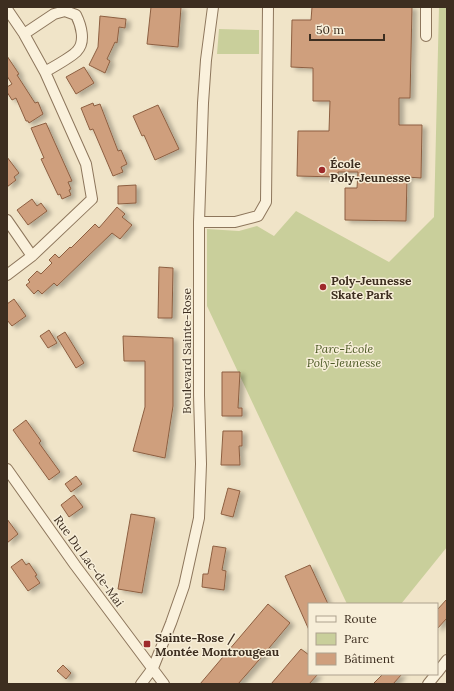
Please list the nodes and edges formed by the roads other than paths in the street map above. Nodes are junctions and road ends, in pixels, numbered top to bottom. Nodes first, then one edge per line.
1 (213, 7) edge
2 (268, 7) edge
3 (426, 7) edge
4 (7, 9) edge
5 (24, 34) junction
6 (426, 36) dead end
7 (45, 72) junction
8 (7, 220) edge
9 (199, 222) junction
10 (32, 256) junction
11 (7, 275) edge
12 (7, 469) edge
13 (447, 660) edge
14 (153, 668) junction
15 (438, 671) edge
16 (435, 675) edge
17 (141, 684) edge
18 (164, 684) edge
19 (428, 684) edge

1 - 9 street, Boulevard Sainte-Rose
2 - 9 street
3 - 6 street
4 - 5 street
5 - 7 street
5 - 7 street
7 - 10 street
8 - 10 street
9 - 14 street, Boulevard Sainte-Rose
10 - 11 street
12 - 14 street, Rue Du Lac-de-Mai
13 - 15 street
14 - 17 street, Boulevard Sainte-Rose
14 - 18 street, Rue Du Lac-de-Mai
16 - 19 street

